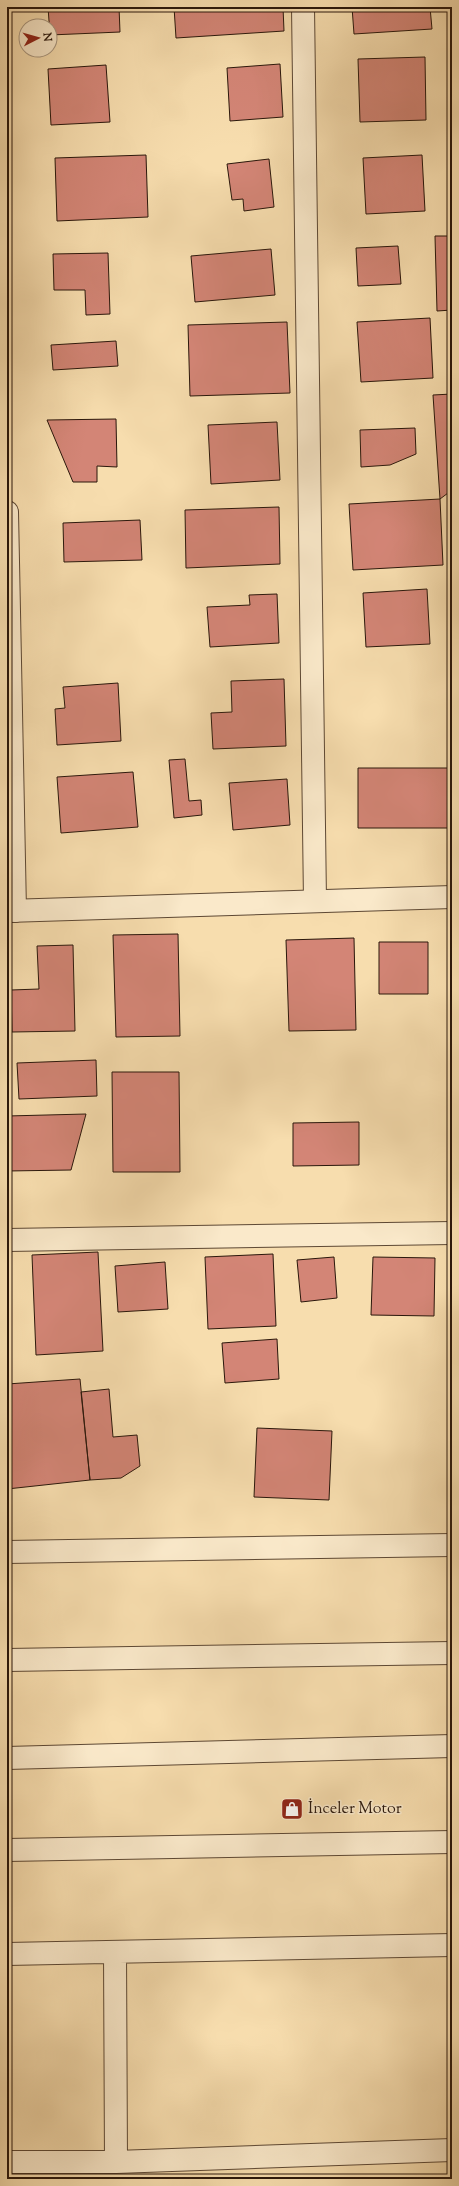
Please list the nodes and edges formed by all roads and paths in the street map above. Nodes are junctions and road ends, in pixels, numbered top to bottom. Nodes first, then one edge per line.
1 (303, 7) edge
2 (7, 512) edge
3 (452, 897) edge
4 (315, 901) junction
5 (11, 911) edge
6 (452, 1233) edge
7 (7, 1240) edge
8 (452, 1545) edge
9 (7, 1552) edge
10 (452, 1653) edge
11 (7, 1660) edge
12 (452, 1746) edge
13 (7, 1758) edge
14 (452, 1842) edge
15 (7, 1850) edge
16 (452, 1945) edge
17 (115, 1952) junction
18 (7, 1954) edge
19 (452, 2150) edge
20 (7, 2162) edge
21 (116, 2162) junction

1 - 4 street
2 - 5 street
3 - 4 street
4 - 5 street
6 - 7 street
8 - 9 street
10 - 11 street
12 - 13 street
14 - 15 street
16 - 17 street
17 - 18 street
17 - 21 street
19 - 21 street
20 - 21 street

